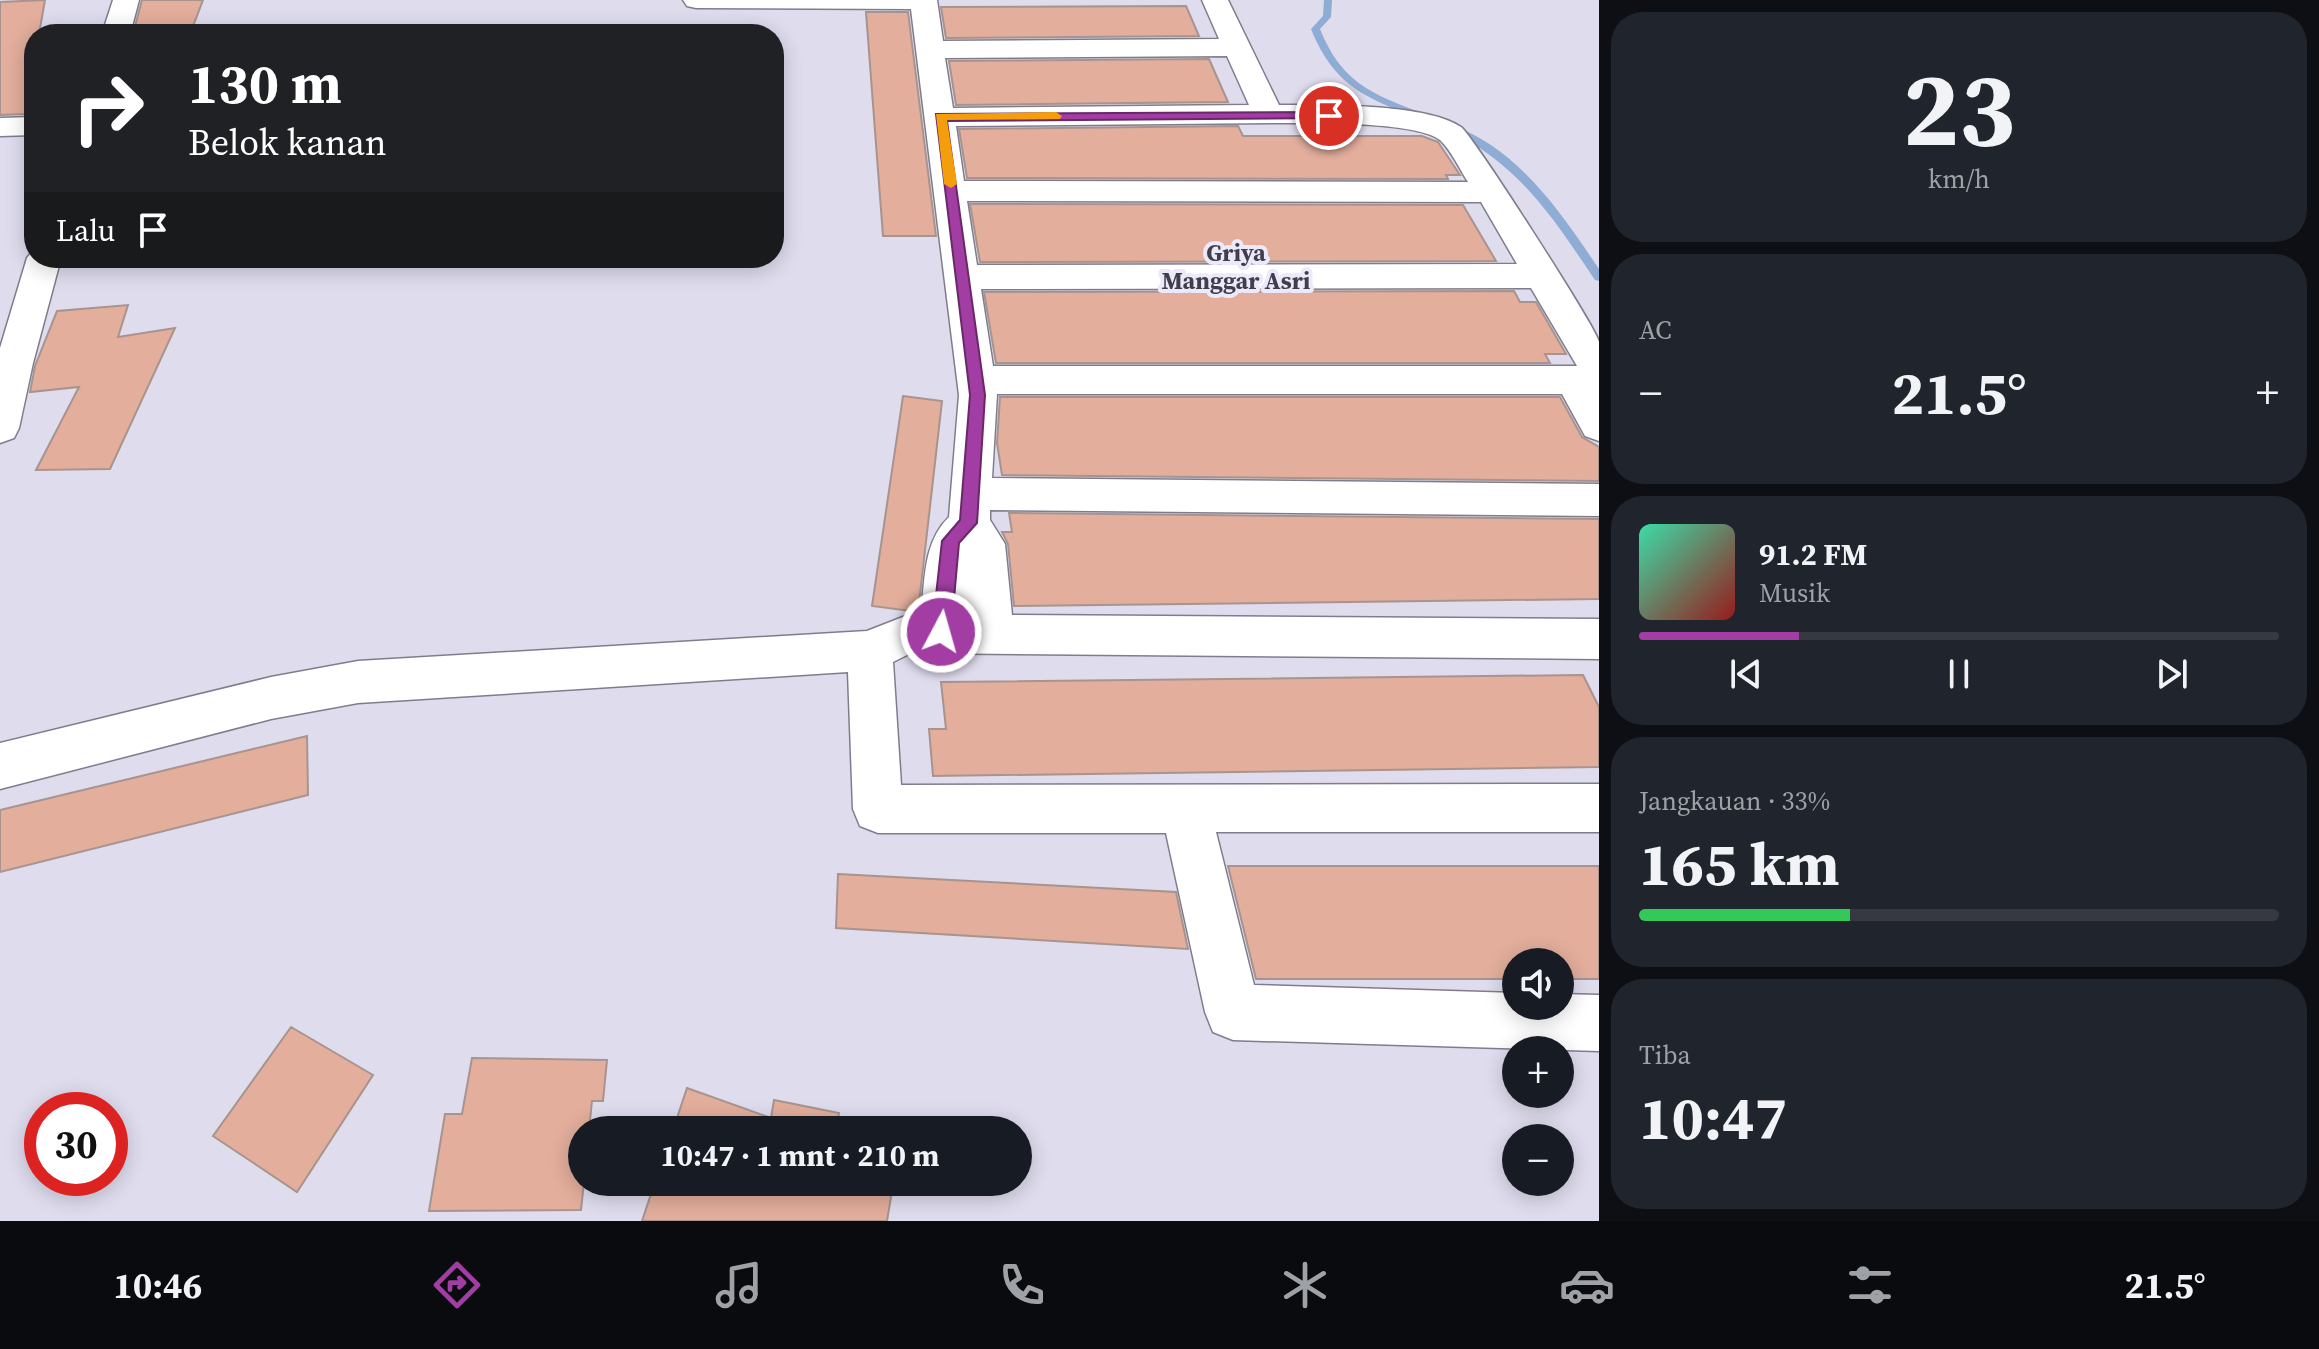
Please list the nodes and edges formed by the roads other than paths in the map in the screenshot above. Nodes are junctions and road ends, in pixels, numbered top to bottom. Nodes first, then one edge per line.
1 (126, 0) edge
2 (696, 0) edge
3 (811, 0) edge
4 (924, 0) edge
5 (1215, 0) edge
6 (119, 24) edge
7 (1238, 47) junction
8 (932, 50) junction
9 (1269, 115) junction
10 (940, 117) junction
11 (24, 126) edge
12 (0, 127) edge
13 (952, 191) junction
14 (1491, 192) junction
15 (41, 268) edge
16 (1543, 276) junction
17 (963, 277) junction
18 (7, 364) edge
19 (1591, 377) edge
20 (975, 380) junction
21 (1599, 426) edge
22 (0, 428) edge
23 (1599, 500) edge
24 (970, 508) junction
25 (941, 632) junction
26 (991, 634) junction
27 (1599, 639) edge
28 (870, 651) junction
29 (0, 766) edge
30 (1599, 808) edge
31 (1186, 810) junction
32 (1599, 1023) edge

1 - 6 street
2 - 3 street
3 - 4 street
4 - 8 street
5 - 7 street
7 - 8 street
7 - 9 street
8 - 10 street
9 - 10 street
9 - 14 street
10 - 13 street
11 - 12 street
13 - 14 street
13 - 17 street
14 - 16 street
15 - 18 street
16 - 17 street
16 - 19 street
17 - 20 street
18 - 22 street
19 - 20 street
19 - 21 street
20 - 24 street
23 - 24 street
24 - 25 street
24 - 26 street
25 - 26 street
25 - 28 street
26 - 27 street
28 - 29 street
28 - 31 street
30 - 31 street
31 - 32 street

